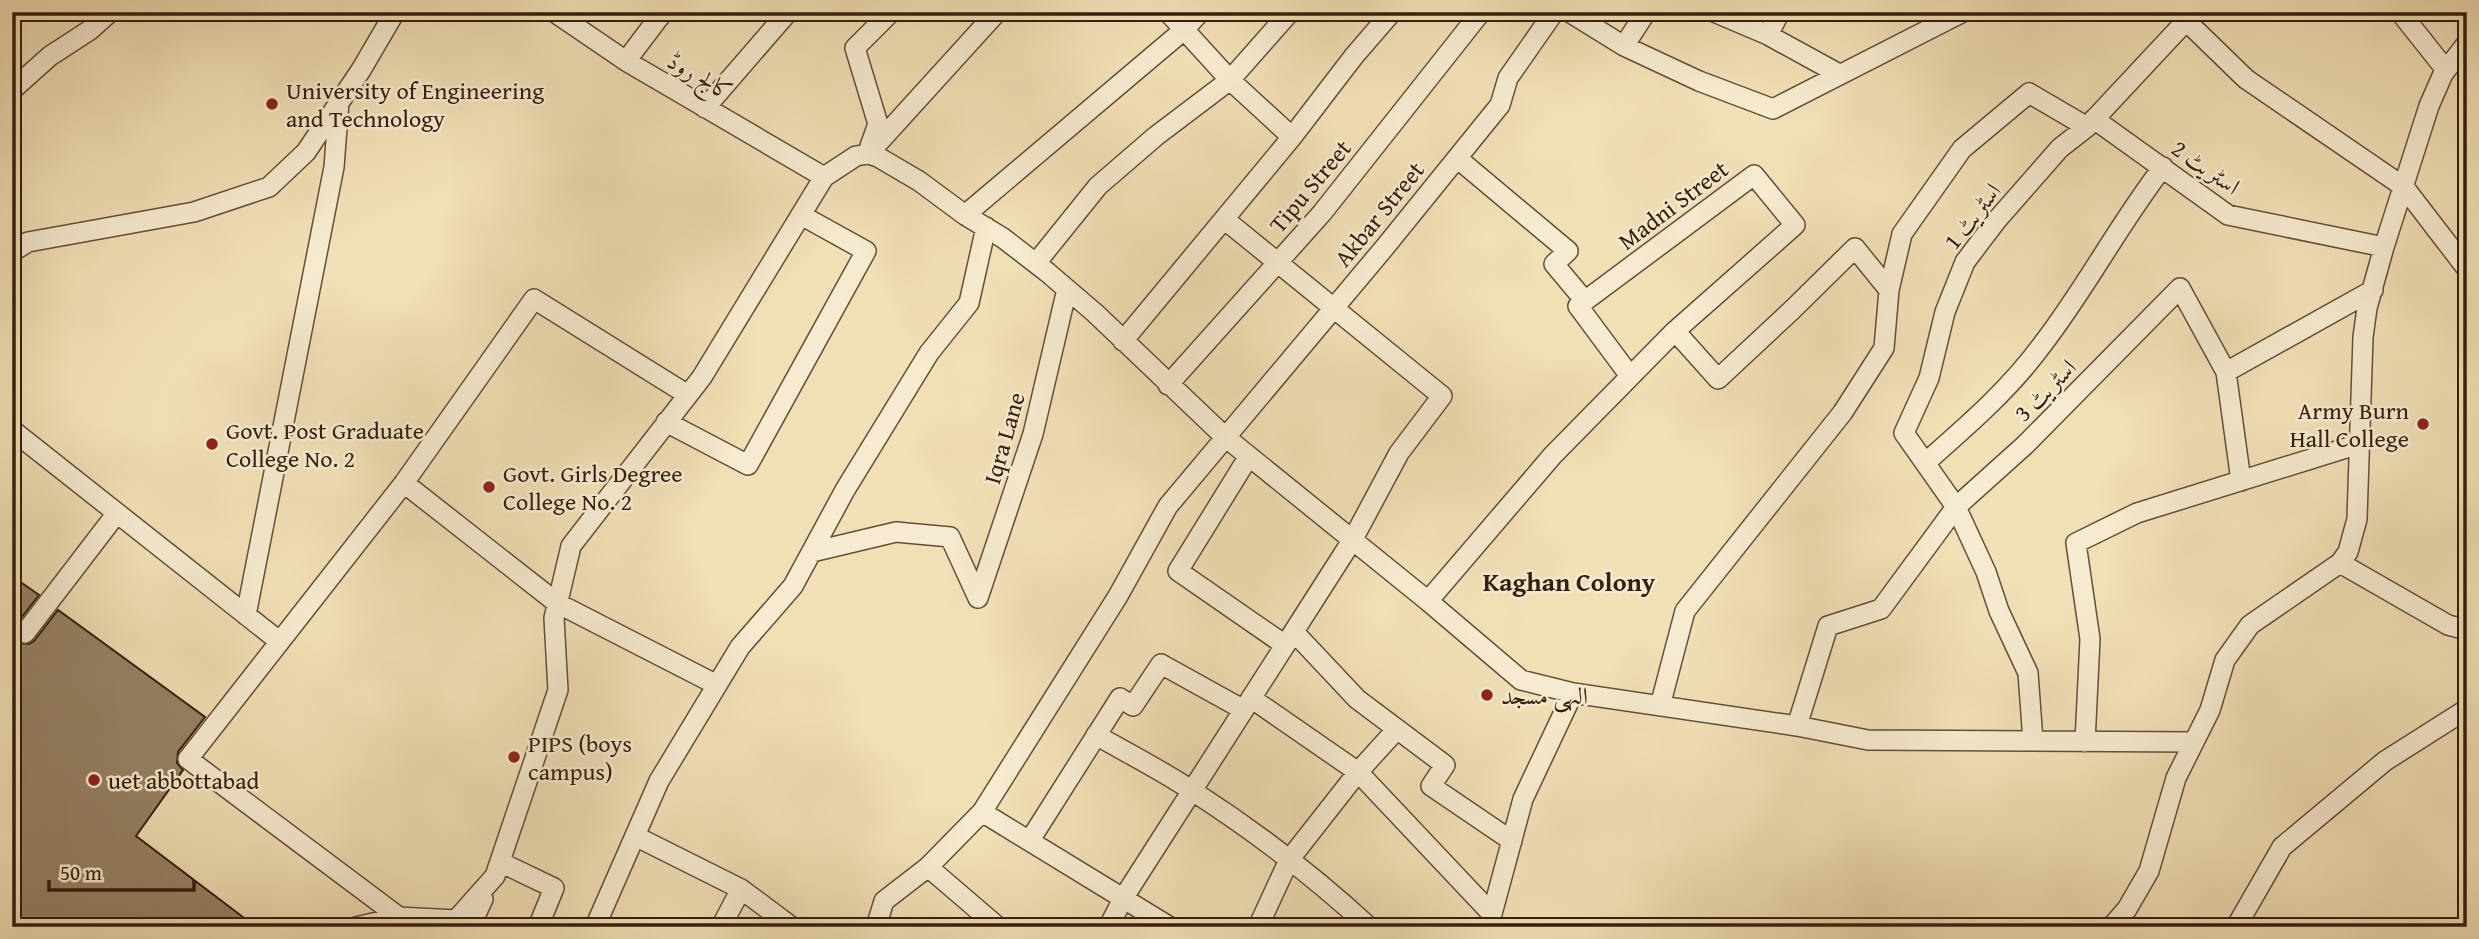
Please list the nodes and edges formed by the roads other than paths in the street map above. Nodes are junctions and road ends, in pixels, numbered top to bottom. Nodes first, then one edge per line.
1 (110, 12) edge
2 (395, 12) edge
3 (554, 12) edge
4 (663, 12) edge
5 (788, 12) edge
6 (891, 12) edge
7 (997, 12) edge
8 (1168, 12) edge
9 (1200, 12) edge
10 (1290, 12) edge
11 (1392, 12) edge
12 (1482, 12) edge
13 (1554, 12) edge
14 (1569, 12) edge
15 (1646, 12) edge
16 (1714, 12) edge
17 (1780, 12) edge
18 (1962, 12) edge
19 (2400, 12) edge
20 (2181, 17) edge
21 (1185, 29) junction
22 (1768, 35) junction
23 (2467, 43) edge
24 (1624, 46) junction
25 (626, 61) junction
26 (2446, 70) junction
27 (1839, 74) junction
28 (1230, 80) junction
29 (12, 90) edge
30 (339, 102) junction
31 (705, 108) junction
32 (2090, 123) junction
33 (1292, 137) junction
34 (867, 154) junction
35 (1457, 158) junction
36 (2163, 167) junction
37 (824, 177) junction
38 (2404, 187) junction
39 (801, 215) junction
40 (965, 215) junction
41 (1224, 219) junction
42 (986, 227) junction
43 (2384, 247) junction
44 (12, 252) edge
45 (1036, 263) junction
46 (1278, 263) junction
47 (2467, 269) edge
48 (1067, 289) junction
49 (1889, 290) junction
50 (2374, 290) junction
51 (1585, 301) junction
52 (1333, 308) junction
53 (1675, 331) junction
54 (1123, 341) junction
55 (2226, 372) junction
56 (1630, 376) junction
57 (1168, 385) junction
58 (688, 394) junction
59 (666, 422) junction
60 (12, 430) edge
61 (1224, 436) junction
62 (2359, 444) junction
63 (1249, 456) junction
64 (1926, 463) junction
65 (2241, 481) junction
66 (404, 483) junction
67 (1956, 508) junction
68 (117, 513) junction
69 (1353, 539) junction
70 (812, 551) junction
71 (2340, 562) junction
72 (1428, 601) junction
73 (558, 603) junction
74 (246, 615) junction
75 (2467, 629) edge
76 (25, 633) dead end
77 (1290, 638) junction
78 (279, 642) junction
79 (717, 685) junction
80 (1573, 693) junction
81 (1247, 704) junction
82 (1660, 706) junction
83 (2467, 709) edge
84 (1797, 726) junction
85 (1397, 729) junction
86 (1096, 735) junction
87 (2033, 741) junction
88 (2085, 742) junction
89 (2193, 742) junction
90 (1358, 772) junction
91 (1193, 790) junction
92 (982, 812) junction
93 (635, 836) junction
94 (1030, 840) junction
95 (1512, 841) junction
96 (1289, 860) junction
97 (928, 867) junction
98 (497, 869) junction
99 (741, 889) junction
100 (1124, 897) junction
101 (398, 917) junction
102 (1490, 921) edge
103 (2112, 926) edge
104 (356, 927) edge
105 (470, 927) edge
106 (538, 927) edge
107 (595, 927) edge
108 (721, 927) edge
109 (792, 927) edge
110 (876, 927) edge
111 (998, 927) edge
112 (1105, 927) edge
113 (1170, 927) edge
114 (1258, 927) edge
115 (1369, 927) edge
116 (2236, 927) edge

1 - 29 street
2 - 30 street
3 - 25 street, کالج روڈ
4 - 25 street
5 - 31 street
6 - 34 street
7 - 34 street
8 - 21 street
9 - 21 street
10 - 28 street
11 - 33 street
12 - 46 street, Tipu Street
13 - 35 street, Akbar Street
14 - 24 street
15 - 24 street
16 - 22 street
17 - 22 street
18 - 27 street
19 - 26 street
20 - 32 street, اسٹریٹ 1
20 - 38 street, اسٹریٹ 1
21 - 28 street
21 - 40 street
22 - 27 street
23 - 26 street
24 - 27 street
25 - 31 street, کالج روڈ
26 - 38 street
28 - 33 street
28 - 45 street
30 - 44 street
30 - 74 street
31 - 37 street, کالج روڈ
32 - 36 street, اسٹریٹ 2
32 - 49 street, اسٹریٹ 2
32 - 64 street, اسٹریٹ 1
33 - 41 street
34 - 37 street
34 - 40 street
35 - 51 street
35 - 52 street, Akbar Street
36 - 43 street, اسٹریٹ 2
36 - 64 street
37 - 39 street
38 - 43 street
38 - 47 street, اسٹریٹ 1
39 - 58 street
39 - 59 street
40 - 42 street
41 - 46 street
41 - 54 street
42 - 45 street
42 - 70 street
43 - 50 street
45 - 48 street
46 - 52 street
46 - 57 street, Tipu Street
48 - 54 street
48 - 70 street, Iqra Lane
49 - 53 street
49 - 82 street
50 - 55 street
50 - 62 street
51 - 53 street, Madni Street
51 - 56 street
52 - 61 street, Akbar Street
52 - 69 street
53 - 56 street, Madni Street
54 - 57 street
55 - 65 street
55 - 67 street, اسٹریٹ 3
56 - 72 street, Madni Street
57 - 61 street
58 - 59 street
58 - 66 street
59 - 73 street
60 - 68 street
61 - 63 street
61 - 92 street, Akbar Street
62 - 65 street
62 - 71 street
63 - 69 street
63 - 77 street
64 - 67 street, اسٹریٹ 1
65 - 88 street
66 - 73 street
66 - 78 street
67 - 84 street, اسٹریٹ 3
67 - 87 street, اسٹریٹ 1
68 - 74 street
68 - 76 street
69 - 72 street
69 - 77 street
70 - 79 street
71 - 75 street
71 - 89 street
72 - 80 street
73 - 79 street
73 - 98 street
74 - 78 street
77 - 81 street
77 - 85 street
78 - 101 street
79 - 93 street
80 - 82 street
80 - 95 street
81 - 86 street
81 - 90 street
81 - 91 street
82 - 84 street
83 - 116 street
84 - 87 street
85 - 90 street
85 - 95 street
86 - 91 street
86 - 94 street
87 - 88 street
88 - 89 street
89 - 103 street
90 - 96 street
90 - 102 street
91 - 96 street
91 - 100 street
92 - 94 street
92 - 97 street, Akbar Street
93 - 99 street
93 - 107 street
94 - 100 street
95 - 102 street
96 - 114 street
96 - 115 street
97 - 110 street, Akbar Street
97 - 111 street
98 - 101 street
98 - 105 street
98 - 106 street
99 - 108 street
99 - 109 street
100 - 112 street
100 - 113 street
101 - 104 street

